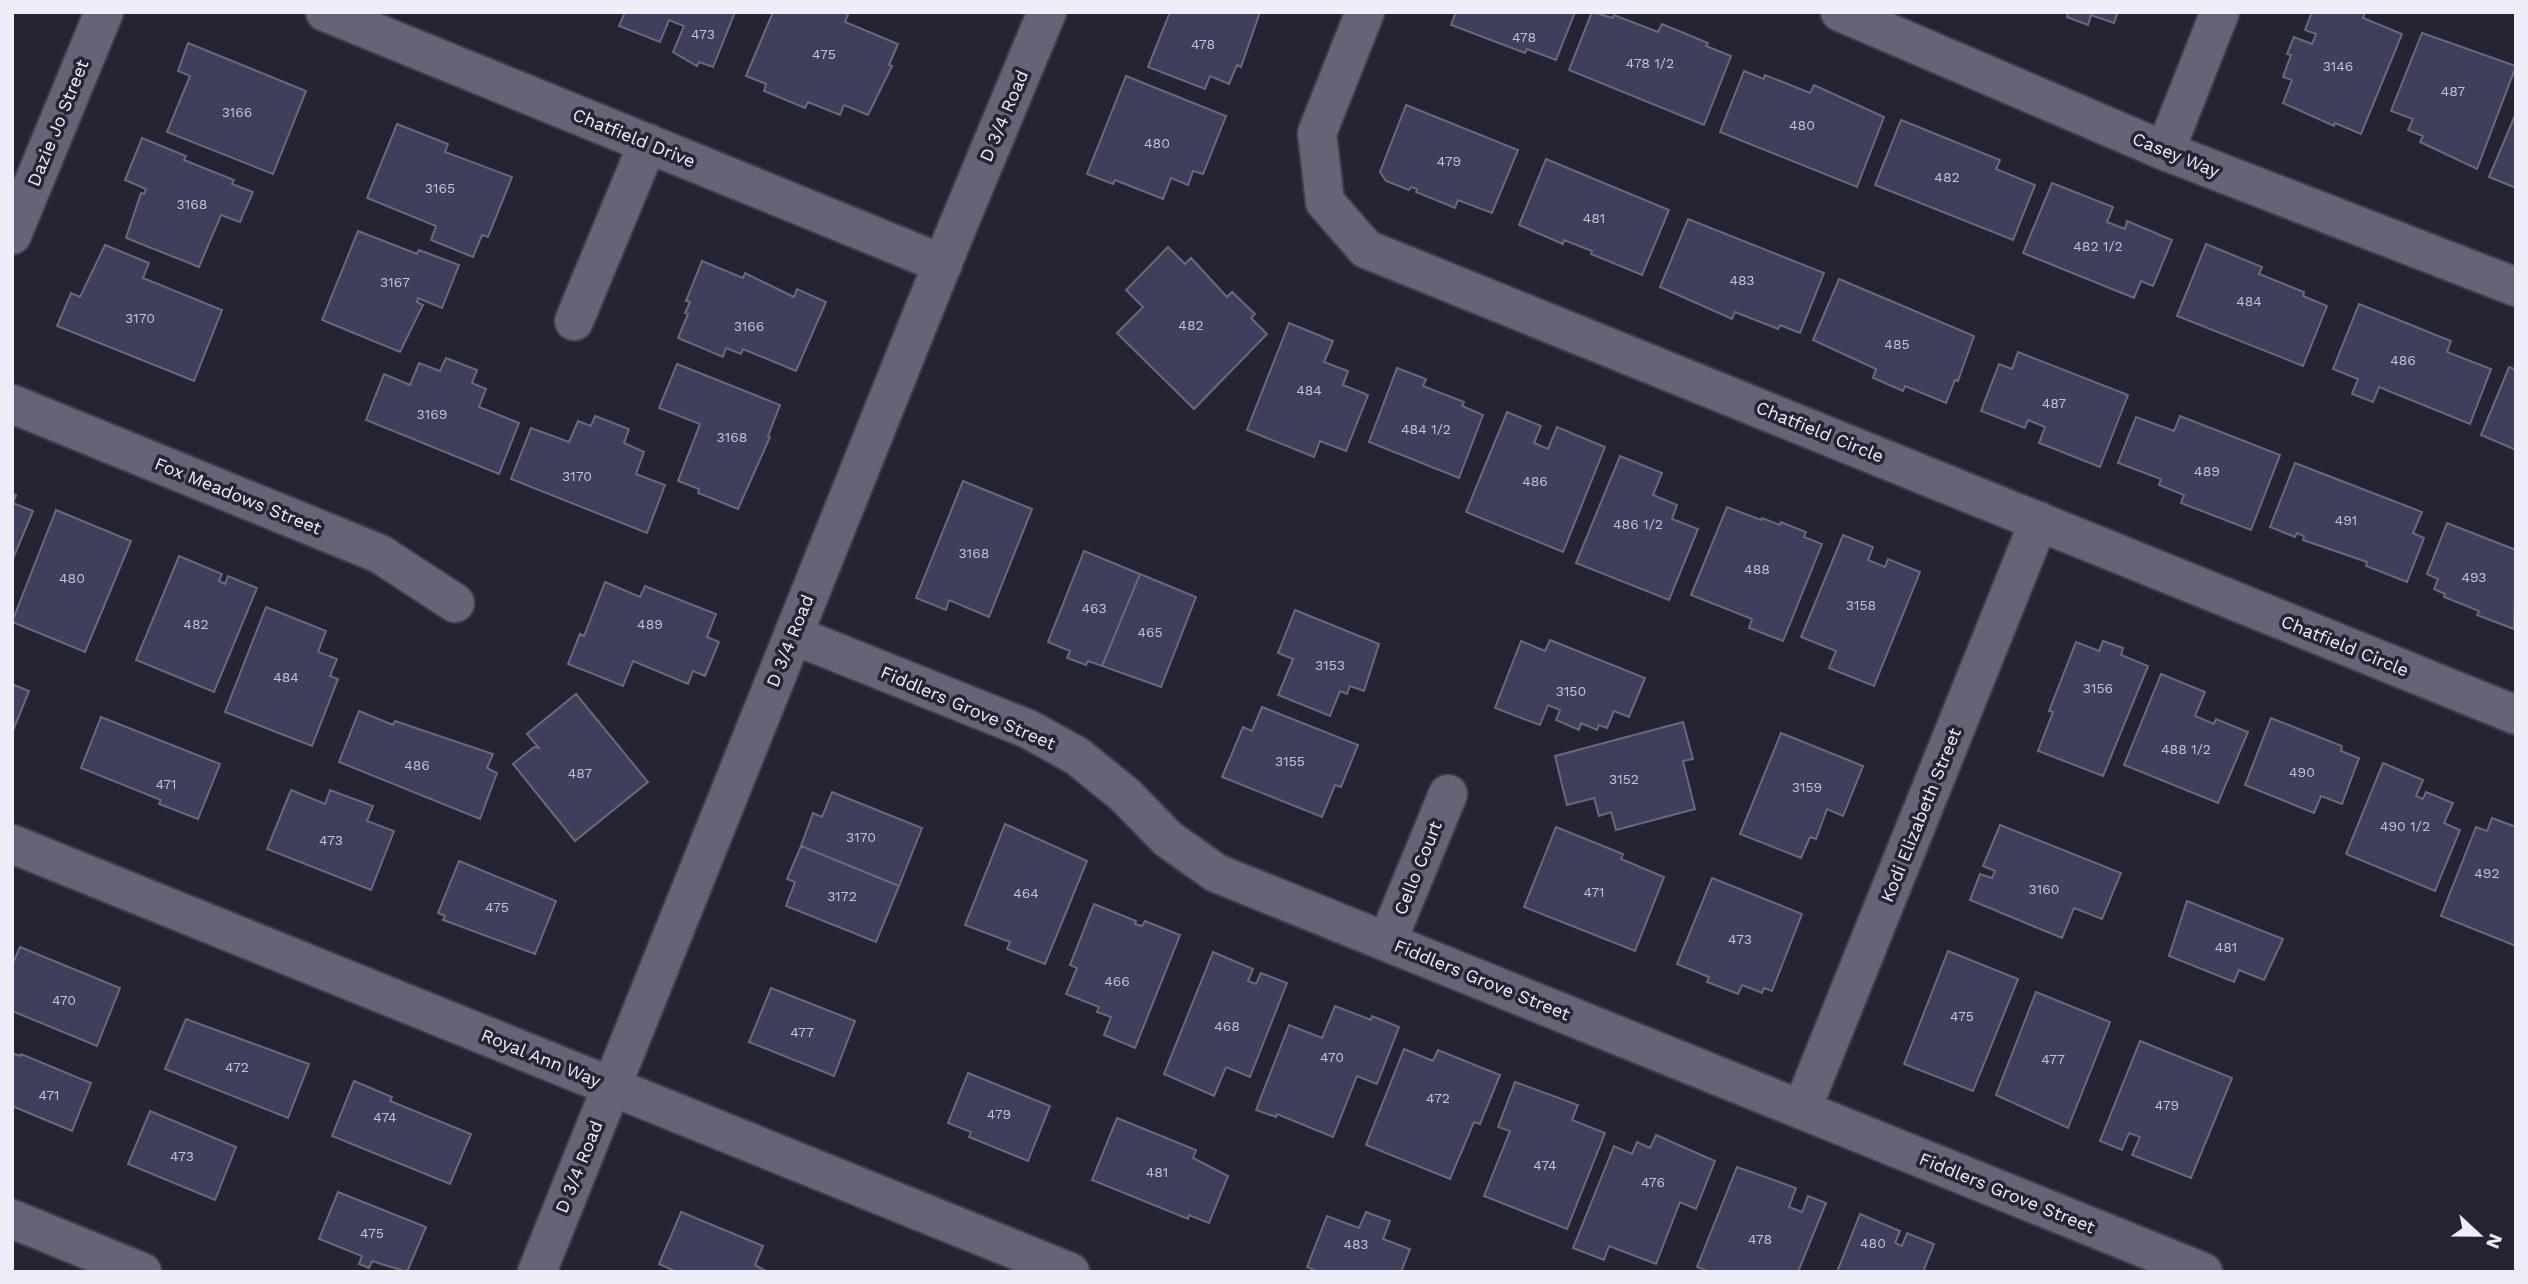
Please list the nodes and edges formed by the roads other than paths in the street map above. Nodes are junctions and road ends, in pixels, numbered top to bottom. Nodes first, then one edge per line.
1 (104, 12) edge
2 (325, 12) edge
3 (1047, 12) edge
4 (1365, 12) edge
5 (1840, 12) edge
6 (2220, 12) edge
7 (648, 143) junction
8 (2165, 151) junction
9 (12, 235) edge
10 (943, 264) junction
11 (2516, 287) edge
12 (574, 321) dead end
13 (12, 404) edge
14 (2039, 521) junction
15 (455, 603) dead end
16 (793, 635) junction
17 (2516, 715) edge
18 (1448, 794) dead end
19 (12, 844) edge
20 (1387, 942) junction
21 (611, 1086) junction
22 (1802, 1109) junction
23 (12, 1219) edge
24 (142, 1272) edge
25 (537, 1272) edge
26 (1070, 1272) edge
27 (2203, 1272) edge

1 - 9 street, Dazie Jo Street
2 - 7 street, Chatfield Drive
3 - 10 street, D 3/4 Road
4 - 14 street, Chatfield Circle
5 - 8 street, Casey Way
6 - 8 street
7 - 10 street, Chatfield Drive
7 - 12 street
8 - 11 street, Casey Way
10 - 16 street, D 3/4 Road
13 - 15 street, Fox Meadows Street
14 - 17 street, Chatfield Circle
14 - 22 street, Kodi Elizabeth Street
16 - 20 street, Fiddlers Grove Street
16 - 21 street, D 3/4 Road
18 - 20 street, Cello Court
19 - 21 street, Royal Ann Way
20 - 22 street, Fiddlers Grove Street
21 - 25 street, D 3/4 Road
21 - 26 street, Royal Ann Way
22 - 27 street, Fiddlers Grove Street
23 - 24 street

